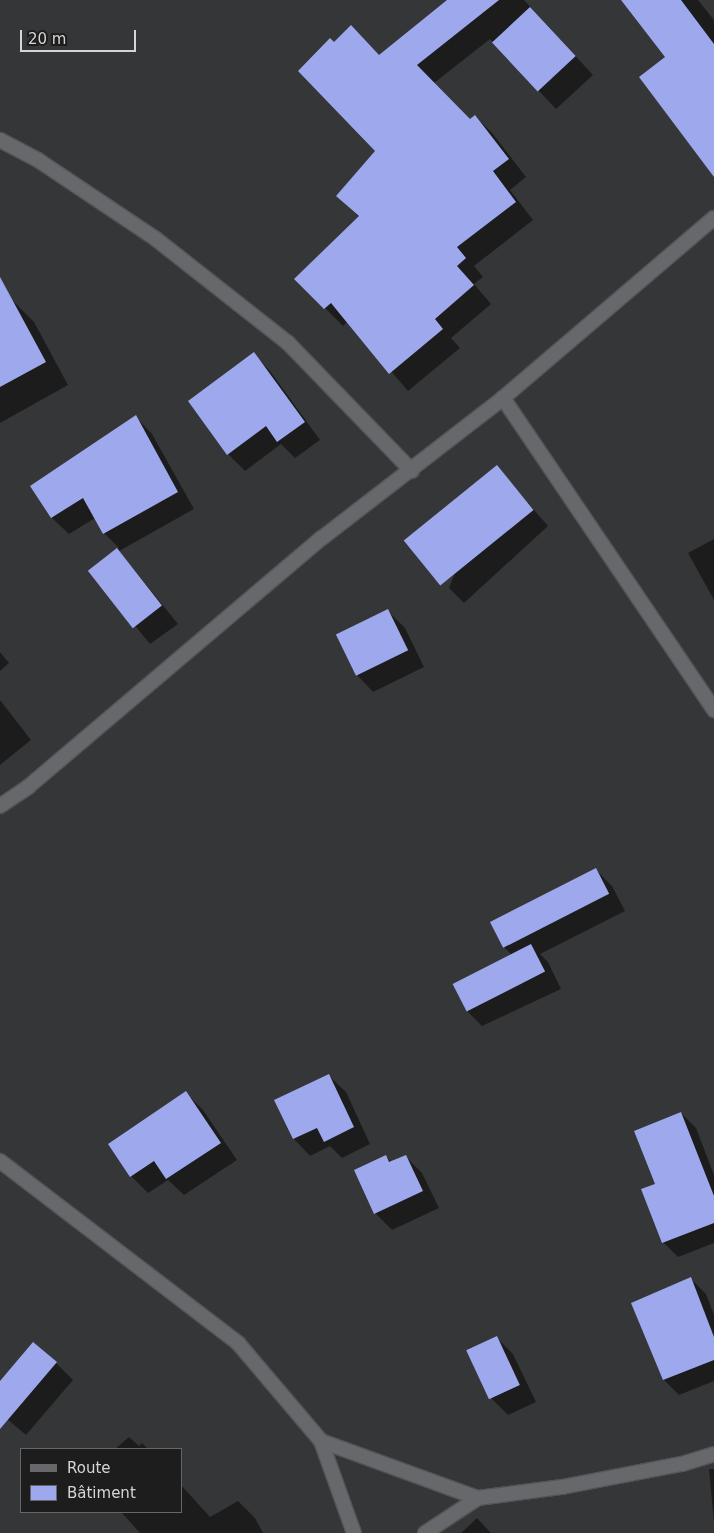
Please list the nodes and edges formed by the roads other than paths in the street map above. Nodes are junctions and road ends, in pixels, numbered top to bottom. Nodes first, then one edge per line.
1 (0, 140) edge
2 (714, 218) edge
3 (503, 398) junction
4 (412, 471) junction
5 (714, 710) edge
6 (0, 806) edge
7 (0, 1161) edge
8 (321, 1441) junction
9 (714, 1454) edge
10 (478, 1498) junction
11 (354, 1533) edge
12 (425, 1533) edge

1 - 4 street
2 - 3 street
3 - 4 street
3 - 5 street
4 - 6 street
7 - 8 street
8 - 10 street
8 - 11 street
9 - 10 street
10 - 12 street

